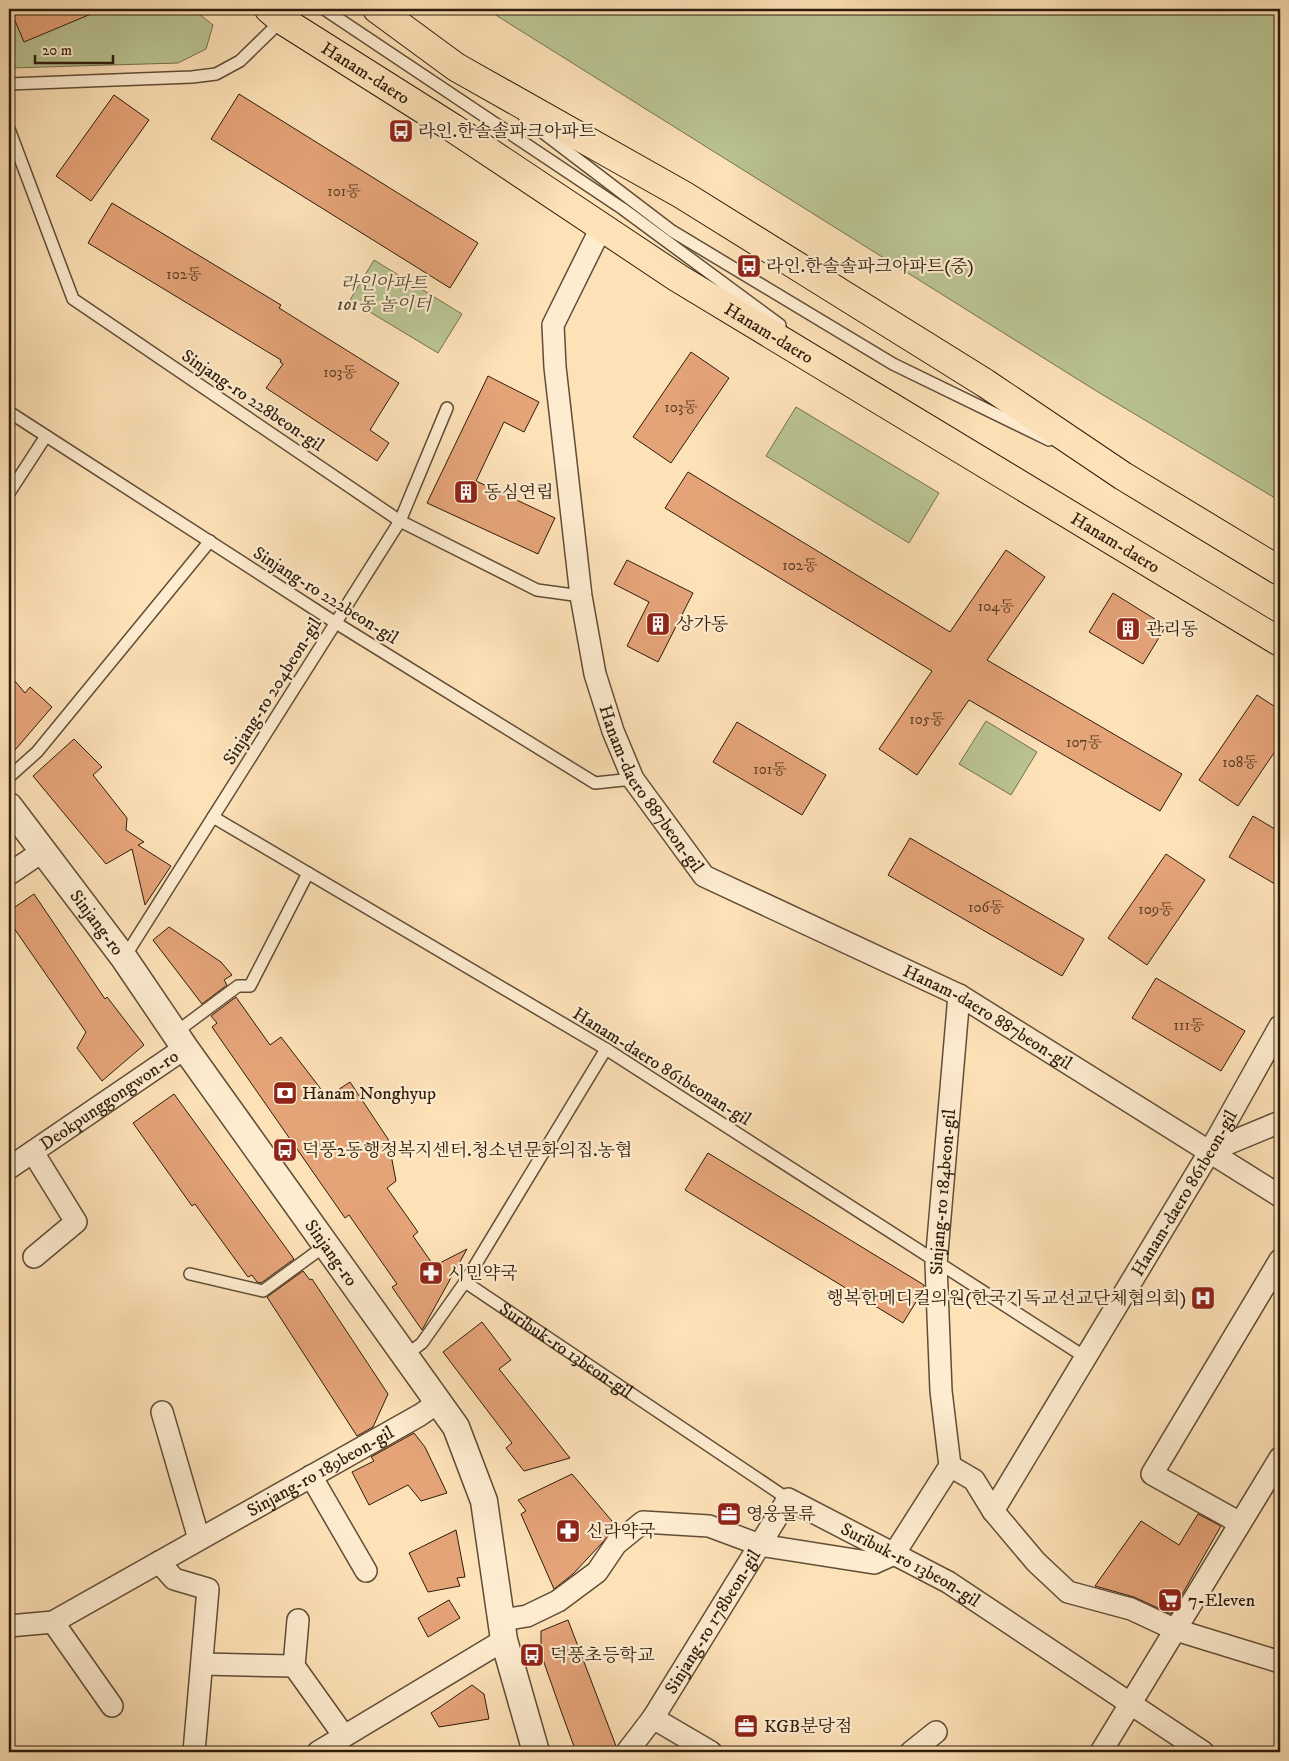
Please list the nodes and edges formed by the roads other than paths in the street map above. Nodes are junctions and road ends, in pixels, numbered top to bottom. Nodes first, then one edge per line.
1 (324, 9) edge
2 (378, 9) edge
3 (276, 14) edge
4 (456, 67) junction
5 (9, 84) edge
6 (9, 129) edge
7 (601, 228) junction
8 (876, 397) junction
9 (447, 408) dead end
10 (9, 412) edge
11 (46, 436) junction
12 (1123, 476) junction
13 (9, 493) edge
14 (400, 520) junction
15 (210, 541) junction
16 (1280, 571) edge
17 (581, 596) junction
18 (336, 622) junction
19 (1280, 642) edge
20 (9, 777) edge
21 (633, 778) junction
22 (9, 806) edge
23 (213, 817) junction
24 (43, 850) junction
25 (308, 873) junction
26 (9, 874) edge
27 (124, 958) junction
28 (959, 995) junction
29 (1280, 1026) edge
30 (180, 1041) junction
31 (606, 1049) junction
32 (1280, 1122) edge
33 (1210, 1150) junction
34 (34, 1154) junction
35 (9, 1168) edge
36 (1280, 1196) edge
37 (326, 1245) junction
38 (34, 1257) dead end
39 (1280, 1260) edge
40 (936, 1264) junction
41 (190, 1274) dead end
42 (465, 1282) junction
43 (405, 1356) junction
44 (1085, 1357) junction
45 (440, 1401) junction
46 (162, 1412) dead end
47 (1280, 1458) edge
48 (950, 1466) junction
49 (311, 1476) junction
50 (788, 1499) junction
51 (993, 1511) junction
52 (1240, 1523) junction
53 (199, 1539) junction
54 (760, 1545) junction
55 (894, 1554) junction
56 (159, 1562) junction
57 (366, 1571) dead end
58 (298, 1620) dead end
59 (53, 1622) junction
60 (9, 1626) edge
61 (503, 1630) junction
62 (1176, 1630) junction
63 (1280, 1662) edge
64 (202, 1664) junction
65 (294, 1666) junction
66 (1130, 1704) junction
67 (112, 1706) dead end
68 (653, 1718) junction
69 (936, 1732) dead end
70 (344, 1736) junction
71 (194, 1752) edge
72 (318, 1752) edge
73 (536, 1752) edge
74 (627, 1752) edge
75 (711, 1752) edge
76 (911, 1752) edge
77 (1101, 1752) edge
78 (1203, 1752) edge

1 - 8 lane
2 - 4 main road
3 - 5 lane
3 - 7 main road, Hanam-daero
4 - 12 main road
4 - 12 lane
6 - 14 lane, Sinjang-ro 228beon-gil
7 - 8 main road, Hanam-daero
7 - 17 street, Hanam-daero 887beon-gil
8 - 19 main road, Hanam-daero
9 - 14 lane, Sinjang-ro 204beon-gil
10 - 11 lane, Sinjang-ro 222beon-gil
11 - 13 lane
11 - 15 lane, Sinjang-ro 222beon-gil
12 - 16 main road
14 - 17 lane, Sinjang-ro 228beon-gil
14 - 18 lane, Sinjang-ro 204beon-gil
15 - 18 lane, Sinjang-ro 222beon-gil
15 - 20 lane
17 - 21 street, Hanam-daero 887beon-gil
18 - 21 lane, Sinjang-ro 222beon-gil
18 - 23 lane, Sinjang-ro 204beon-gil
21 - 28 street, Hanam-daero 887beon-gil
22 - 24 street, Sinjang-ro
23 - 25 lane, Hanam-daero 861beonan-gil
23 - 27 lane, Sinjang-ro 204beon-gil
24 - 26 street
24 - 27 street, Sinjang-ro
25 - 30 lane
25 - 31 lane, Hanam-daero 861beonan-gil
27 - 30 street, Sinjang-ro
28 - 33 street, Hanam-daero 887beon-gil
28 - 40 street, Sinjang-ro 184beon-gil
29 - 33 street, Hanam-daero 861beon-gil
30 - 34 street, Deokpunggongwon-ro
30 - 37 street, Sinjang-ro
31 - 40 lane, Hanam-daero 861beonan-gil
31 - 42 lane
32 - 33 street
33 - 36 street, Hanam-daero 887beon-gil
33 - 44 street, Hanam-daero 861beon-gil
34 - 35 street, Deokpunggongwon-ro
34 - 38 street
37 - 41 lane
37 - 43 street, Sinjang-ro
39 - 52 street
40 - 44 lane, Hanam-daero 861beonan-gil
40 - 48 street, Sinjang-ro 184beon-gil
42 - 43 lane
42 - 50 lane, Suribuk-ro 13beon-gil
43 - 45 street, Sinjang-ro
44 - 51 street, Hanam-daero 861beon-gil
45 - 49 street, Sinjang-ro 189beon-gil
45 - 61 street, Sinjang-ro
46 - 53 street
47 - 52 street
48 - 51 street
48 - 55 street
49 - 53 street, Sinjang-ro 189beon-gil
49 - 57 street
50 - 54 street, Sinjang-ro 178beon-gil
50 - 55 street, Suribuk-ro 13beon-gil
51 - 62 street
52 - 62 street
53 - 56 street, Sinjang-ro 189beon-gil
54 - 55 street
54 - 61 street
54 - 68 street, Sinjang-ro 178beon-gil
55 - 66 street, Suribuk-ro 13beon-gil
56 - 59 street, Sinjang-ro 189beon-gil
56 - 64 street
58 - 65 street
59 - 60 street, Sinjang-ro 189beon-gil
59 - 67 street
61 - 70 street
61 - 73 street, Sinjang-ro
62 - 63 street
62 - 66 street
64 - 65 street
64 - 71 street
65 - 70 street
66 - 77 street
66 - 78 street, Suribuk-ro 13beon-gil
68 - 74 street, Sinjang-ro 178beon-gil
68 - 75 street
69 - 76 street
70 - 72 street

